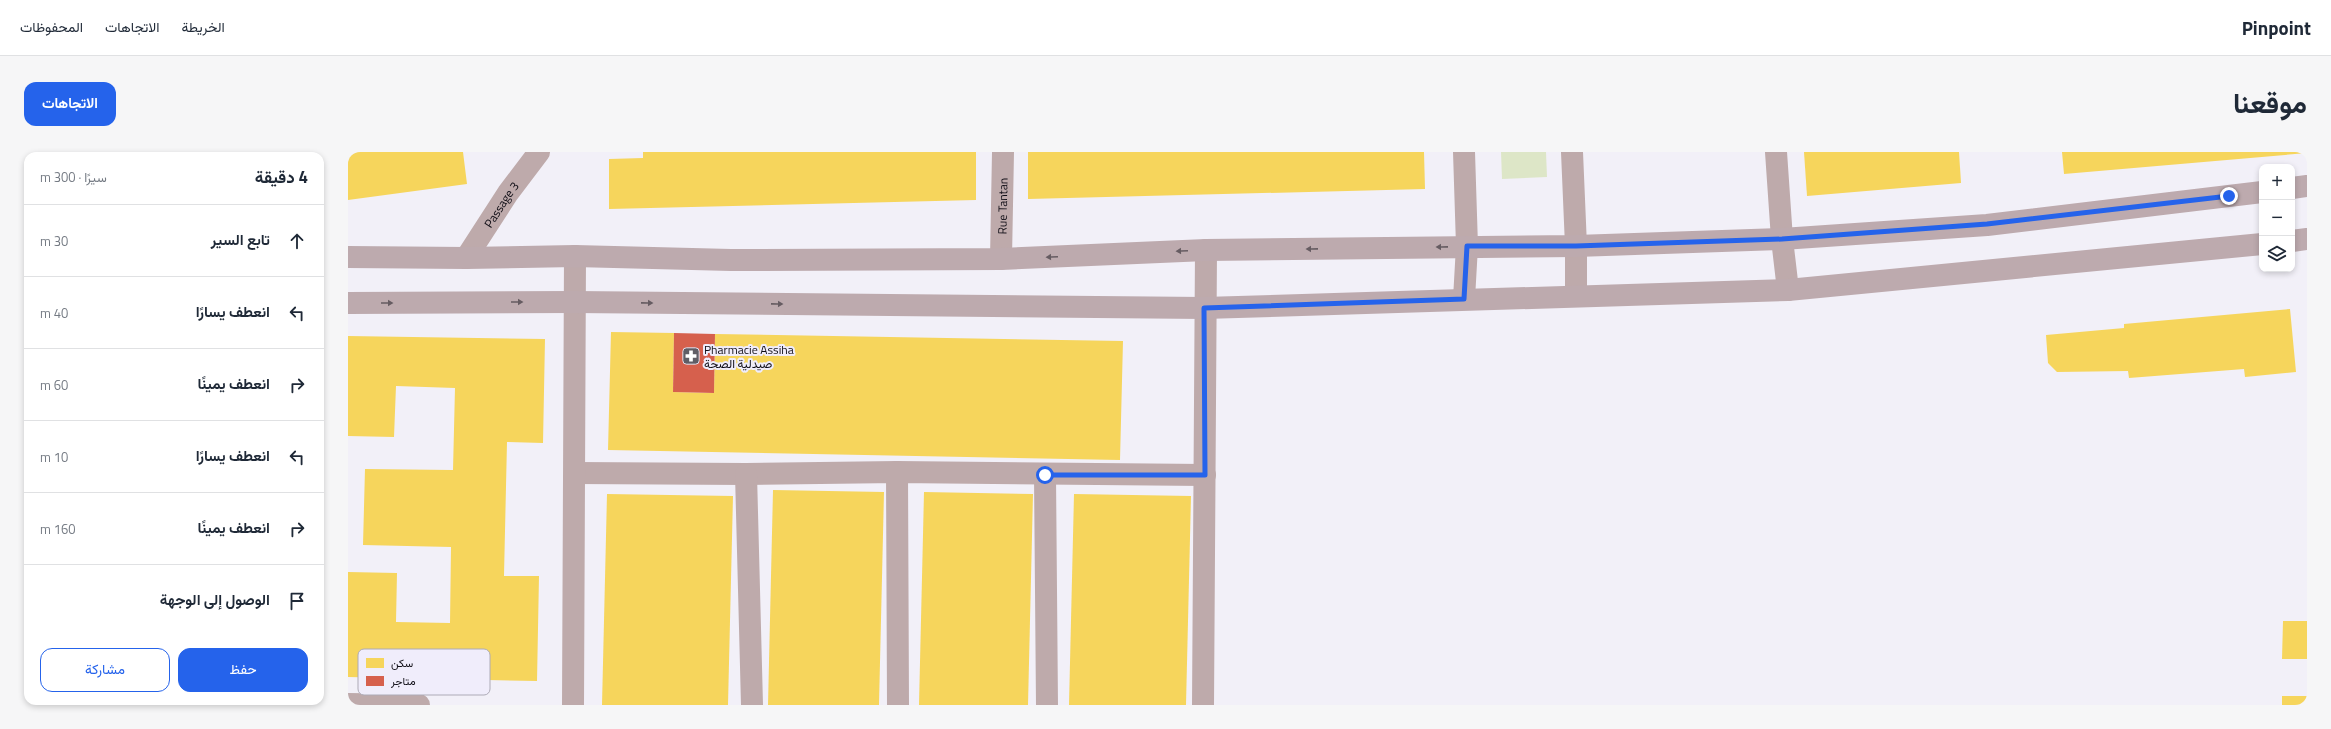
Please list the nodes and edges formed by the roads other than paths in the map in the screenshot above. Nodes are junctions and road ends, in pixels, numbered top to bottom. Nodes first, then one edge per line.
1 (539, 152) edge
2 (1003, 152) edge
3 (1464, 152) edge
4 (1572, 152) edge
5 (1776, 152) edge
6 (2307, 186) edge
7 (2295, 188) edge
8 (2259, 192) edge
9 (1782, 239) junction
10 (2307, 239) edge
11 (2295, 241) edge
12 (2259, 244) edge
13 (1467, 246) junction
14 (1576, 246) junction
15 (1206, 250) junction
16 (575, 256) junction
17 (348, 257) edge
18 (466, 258) junction
19 (1001, 259) junction
20 (1788, 290) junction
21 (1576, 296) junction
22 (1464, 299) junction
23 (574, 302) junction
24 (348, 303) edge
25 (1204, 308) junction
26 (897, 472) junction
27 (575, 473) junction
28 (746, 474) junction
29 (1045, 475) junction
30 (1205, 475) junction
31 (348, 704) edge
32 (419, 705) edge
33 (573, 705) edge
34 (752, 705) edge
35 (898, 705) edge
36 (1047, 705) edge
37 (1203, 705) edge

1 - 18 street, Passage 3
2 - 19 street, Rue Tantan
3 - 13 street
4 - 14 street
5 - 9 street
6 - 7 main road
8 - 9 main road
9 - 14 main road
9 - 20 street
10 - 11 main road
12 - 20 main road
13 - 14 main road
13 -> 15 main road
13 - 22 street
14 - 21 street
15 -> 19 main road
15 - 25 street
16 - 18 main road
16 - 19 main road
16 - 23 street
17 - 18 main road
20 - 21 main road
21 - 22 main road
22 - 25 main road
24 -> 23 main road
23 -> 25 main road
23 - 27 street
25 - 30 street
26 - 28 street
26 - 29 street
26 - 35 street
27 - 28 street
27 - 33 street
28 - 34 street
29 - 30 street
29 - 36 street
30 - 37 street
31 - 32 street

